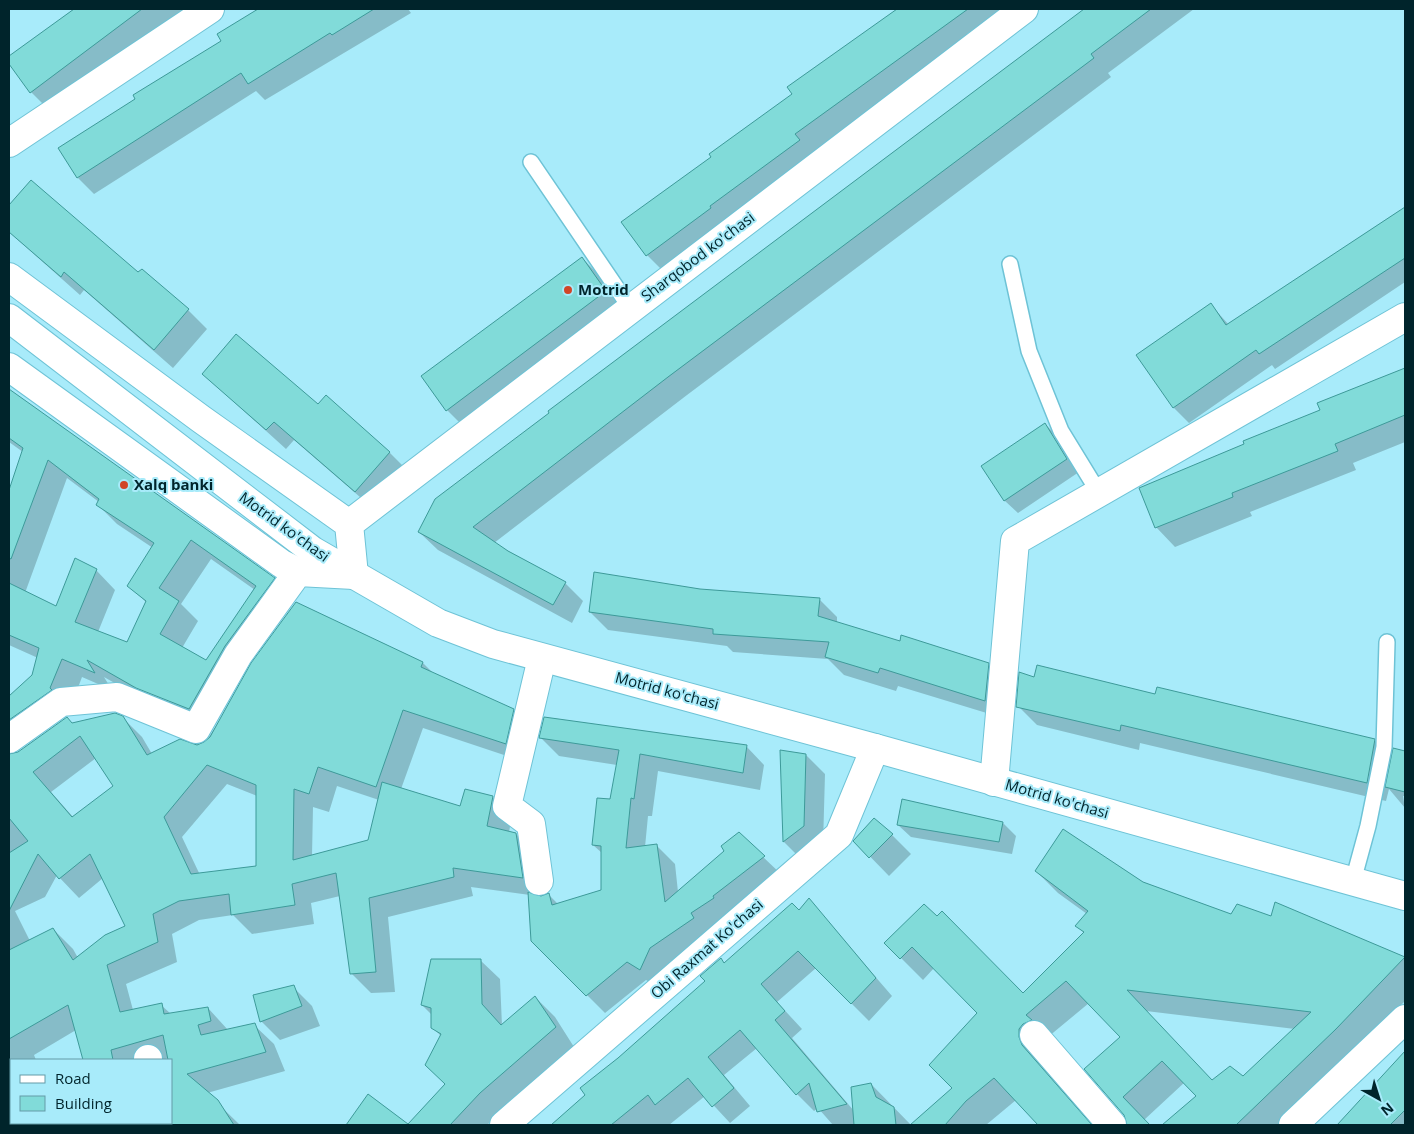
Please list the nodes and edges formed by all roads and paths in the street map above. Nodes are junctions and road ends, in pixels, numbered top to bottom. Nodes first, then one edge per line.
1 (210, 9) edge
2 (1024, 9) edge
3 (9, 143) edge
4 (531, 162) dead end
5 (1010, 264) dead end
6 (9, 276) edge
7 (631, 309) junction
8 (1405, 317) edge
9 (9, 318) edge
10 (9, 367) edge
11 (1099, 493) junction
12 (349, 524) junction
13 (305, 562) junction
14 (354, 575) junction
15 (1387, 642) dead end
16 (542, 658) junction
17 (9, 739) edge
18 (876, 748) junction
19 (994, 782) junction
20 (539, 881) dead end
21 (1353, 881) junction
22 (1405, 896) edge
23 (1405, 1019) edge
24 (1034, 1035) dead end
25 (504, 1125) edge
26 (1112, 1125) edge
27 (1293, 1125) edge

1 - 3 street
2 - 7 street, Sharqobod ko'chasi
4 - 7 lane
5 - 11 lane
6 - 12 street
7 - 12 street, Sharqobod ko'chasi
8 - 11 street
9 - 13 street, Motrid ko'chasi
10 - 13 street
11 - 19 street
12 - 14 street
13 - 14 street, Motrid ko'chasi
13 - 17 street
14 - 16 street, Motrid ko'chasi
15 - 21 lane
16 - 18 street, Motrid ko'chasi
16 - 20 street
18 - 19 street, Motrid ko'chasi
18 - 25 street, Obi Raxmat Ko'chasi
19 - 21 street, Motrid ko'chasi
21 - 22 street, Motrid ko'chasi
23 - 27 street
24 - 26 street

